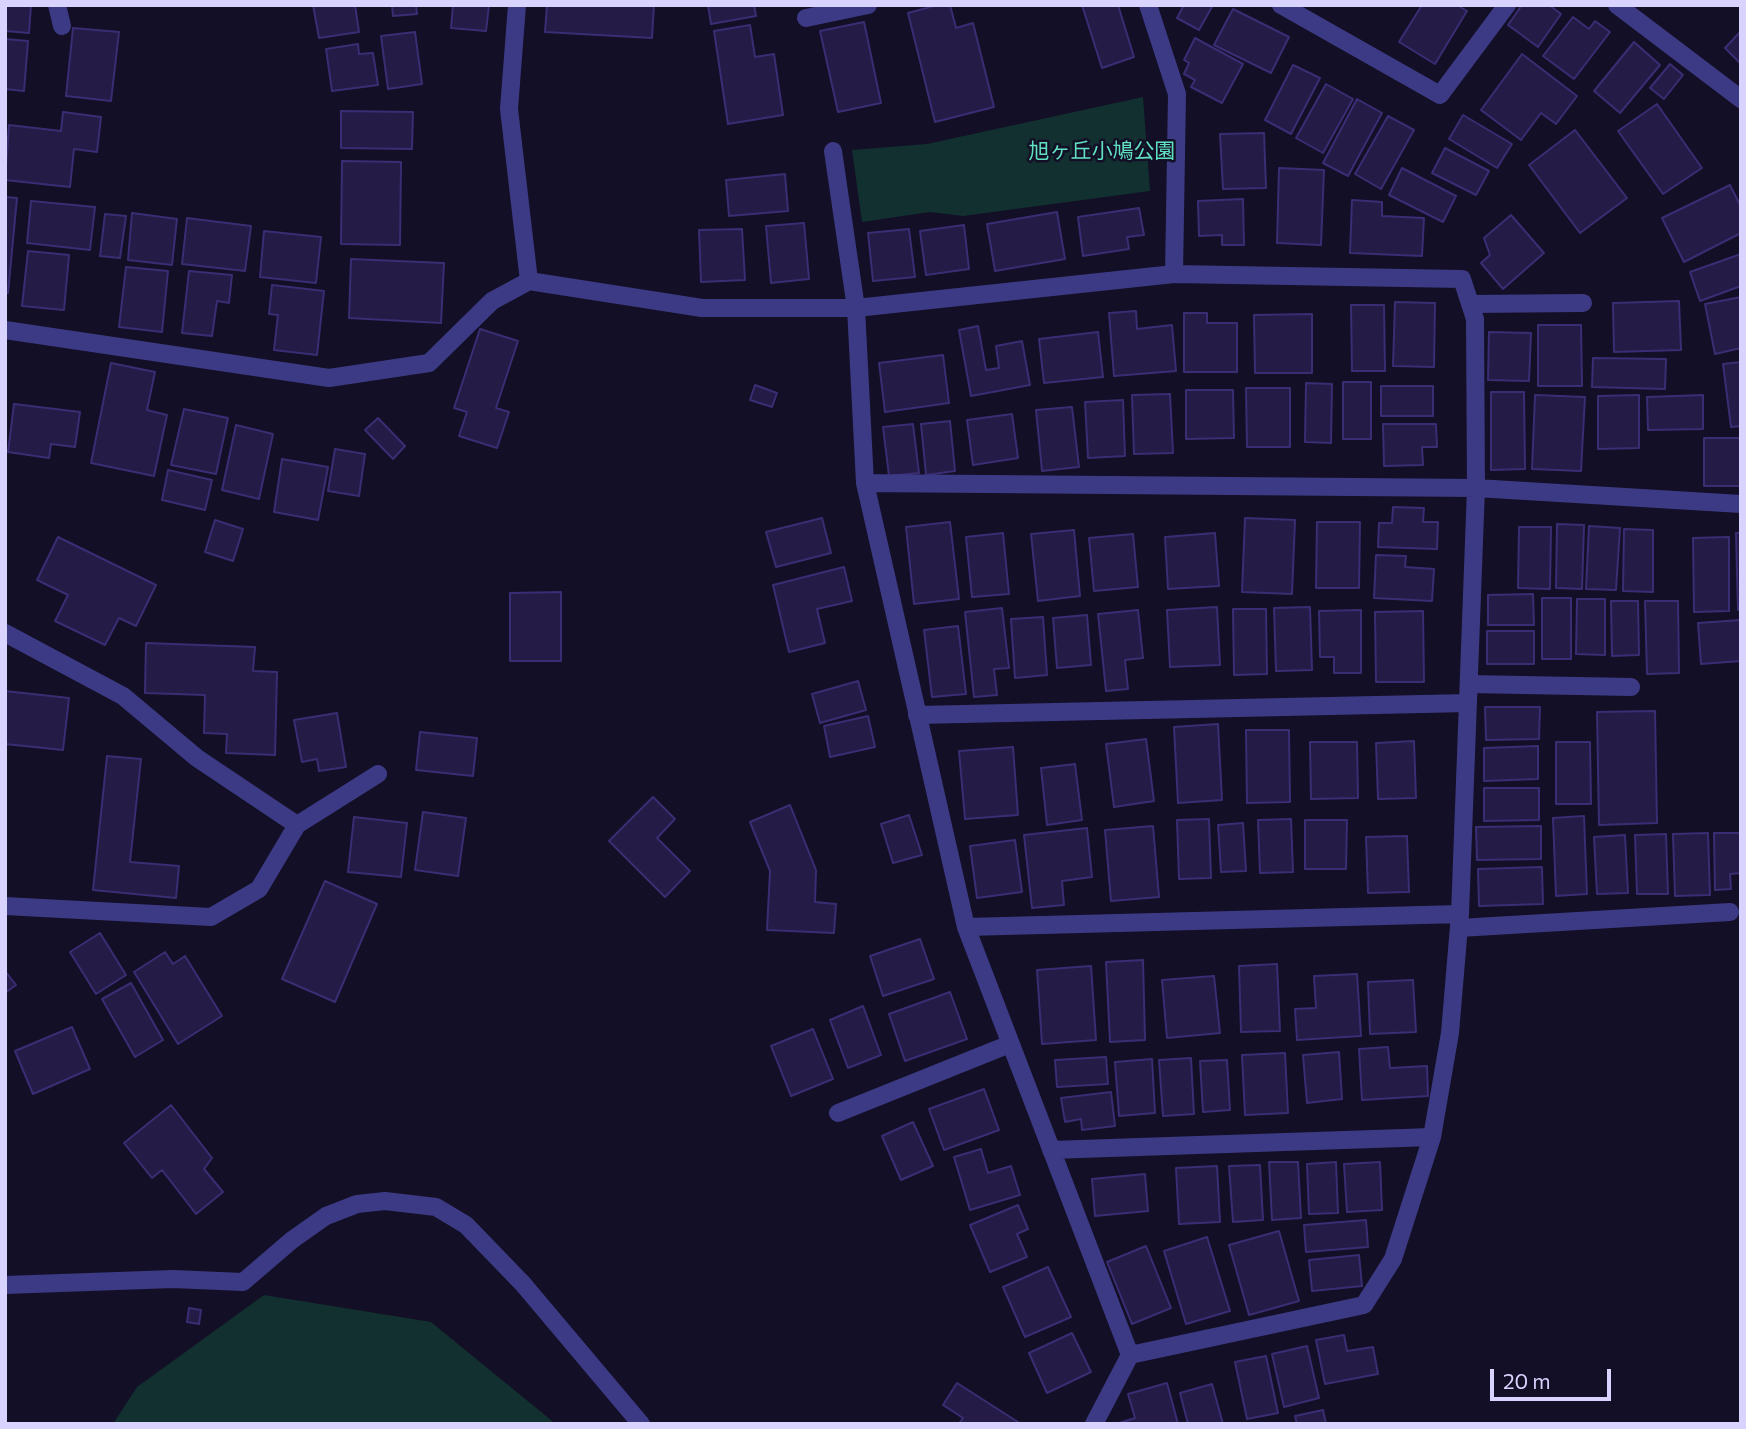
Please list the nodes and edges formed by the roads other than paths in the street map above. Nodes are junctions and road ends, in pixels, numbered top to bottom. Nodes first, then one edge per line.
1 (57, 5) edge
2 (517, 5) edge
3 (868, 5) edge
4 (1148, 5) edge
5 (1281, 5) edge
6 (1507, 5) edge
7 (1617, 5) edge
8 (806, 18) dead end
9 (62, 26) dead end
10 (1741, 99) edge
11 (833, 150) dead end
12 (1174, 274) junction
13 (529, 281) junction
14 (1583, 303) dead end
15 (1470, 304) junction
16 (856, 308) junction
17 (5, 330) edge
18 (865, 483) junction
19 (1476, 488) junction
20 (1741, 504) edge
21 (5, 633) edge
22 (1469, 684) junction
23 (1631, 687) dead end
24 (1468, 703) junction
25 (917, 715) junction
26 (378, 774) dead end
27 (297, 825) junction
28 (5, 906) edge
29 (1730, 912) dead end
30 (1460, 921) junction
31 (966, 927) junction
32 (1010, 1044) junction
33 (838, 1113) dead end
34 (1432, 1137) junction
35 (1051, 1150) junction
36 (5, 1285) edge
37 (1130, 1355) junction
38 (641, 1424) edge
39 (1094, 1424) edge

1 - 9 street
2 - 13 street
3 - 8 street
4 - 12 street
5 - 6 street
7 - 10 street
11 - 16 street
12 - 15 street
12 - 16 street
13 - 16 street
13 - 17 street
14 - 15 street
15 - 19 street
16 - 18 street
18 - 19 street
18 - 25 street
19 - 20 street
19 - 22 street
21 - 27 street
22 - 23 street
22 - 24 street
24 - 25 street
24 - 30 street
25 - 31 street
26 - 27 street
27 - 28 street
29 - 30 street
30 - 31 street
30 - 34 street
31 - 32 street
32 - 33 street
32 - 35 street
34 - 35 street
34 - 37 street
35 - 37 street
36 - 38 street
37 - 39 street

